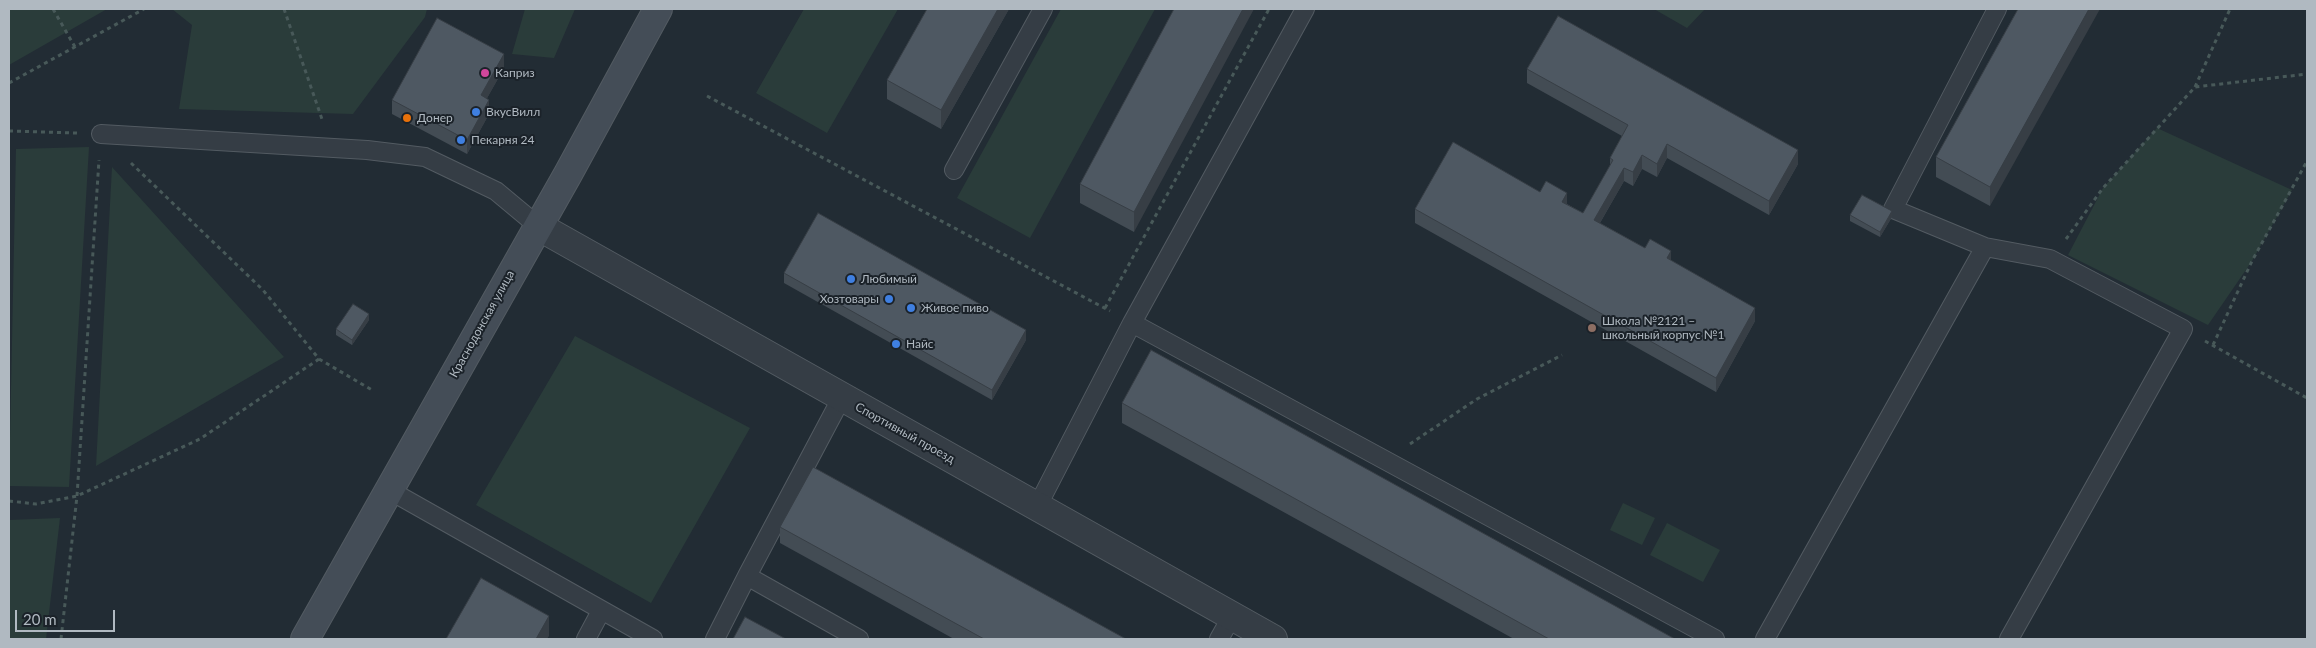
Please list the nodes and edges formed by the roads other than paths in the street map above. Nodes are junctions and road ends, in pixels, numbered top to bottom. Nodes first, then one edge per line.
1 (658, 9) edge
2 (1043, 9) edge
3 (1305, 9) edge
4 (1997, 9) edge
5 (101, 134) road end
6 (954, 170) dead end
7 (538, 226) junction
8 (1985, 247) junction
9 (1132, 323) junction
10 (842, 397) junction
11 (389, 490) junction
12 (1037, 507) junction
13 (747, 576) junction
14 (602, 611) junction
15 (1232, 616) junction
16 (305, 639) edge
17 (586, 639) edge
18 (653, 639) edge
19 (714, 639) edge
20 (859, 639) edge
21 (1219, 639) edge
22 (1273, 639) edge
23 (1715, 639) edge
24 (1765, 639) edge
25 (2010, 639) edge

1 - 7 main road, Краснодонская улица
2 - 6 lane
3 - 9 lane
4 - 8 lane
5 - 7 lane
7 - 10 street, Спортивный проезд
7 - 11 main road, Краснодонская улица
8 - 24 lane
8 - 25 lane
9 - 12 lane
9 - 23 lane
10 - 12 street, Спортивный проезд
10 - 13 lane
11 - 14 lane
11 - 16 main road, Краснодонская улица
12 - 15 street, Спортивный проезд
13 - 19 lane
13 - 20 lane
14 - 17 lane
14 - 18 lane
15 - 21 lane
15 - 22 street, Спортивный проезд

